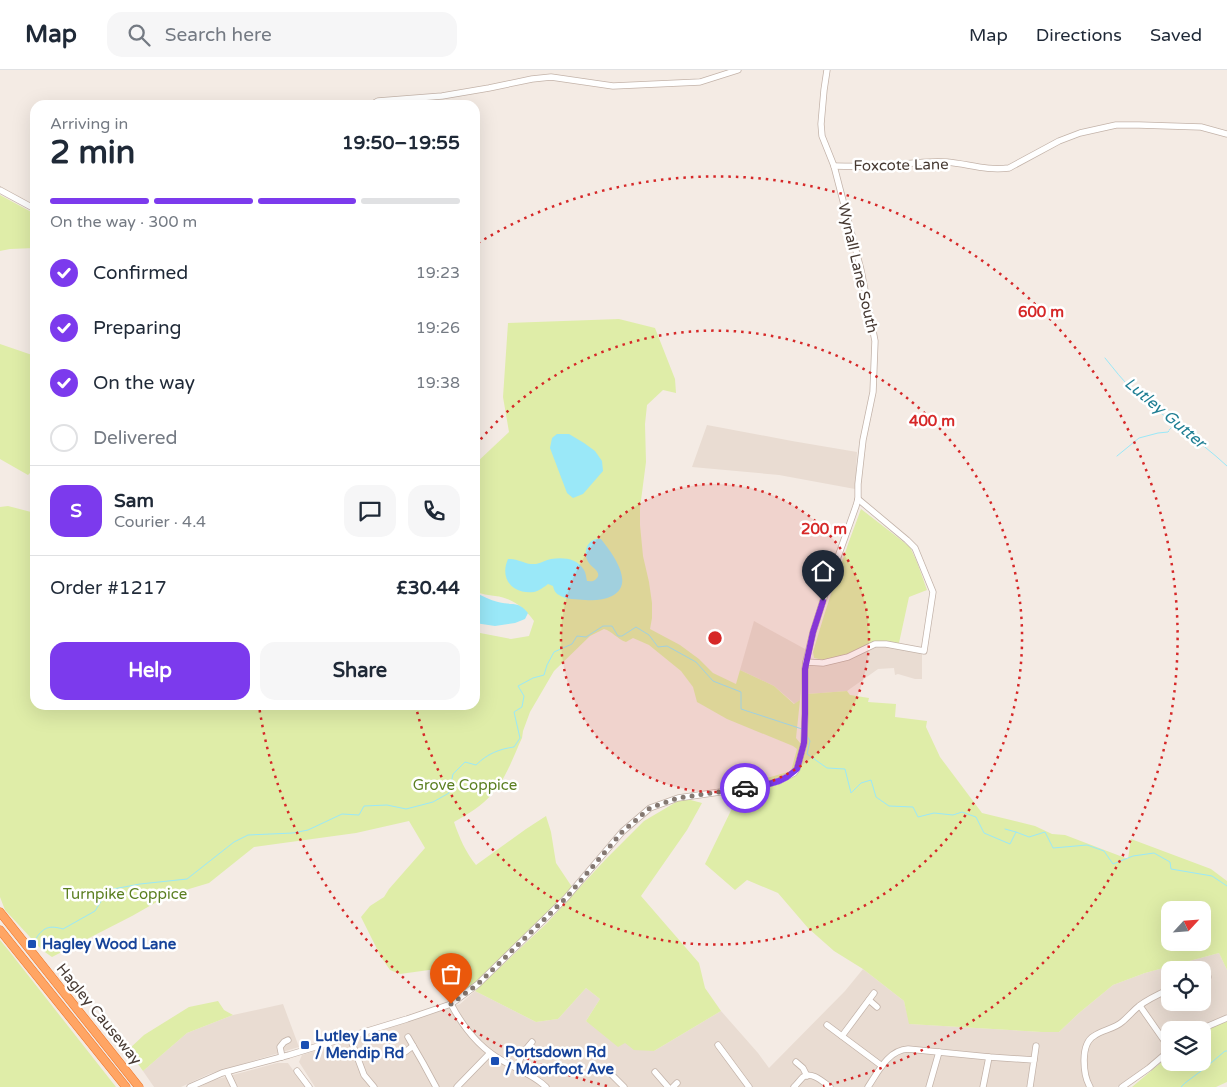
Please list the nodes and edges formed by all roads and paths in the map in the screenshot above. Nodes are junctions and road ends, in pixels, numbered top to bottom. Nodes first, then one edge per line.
1 (738, 70) edge
2 (827, 70) edge
3 (399, 100) edge
4 (1227, 134) edge
5 (834, 166) junction
6 (0, 190) edge
7 (30, 206) edge
8 (858, 498) junction
9 (806, 662) junction
10 (0, 912) edge
11 (0, 930) edge
12 (874, 993) dead end
13 (1161, 993) edge
14 (869, 1000) junction
15 (451, 1004) junction
16 (1140, 1006) junction
17 (877, 1007) dead end
18 (1227, 1018) edge
19 (827, 1025) dead end
20 (1211, 1025) edge
21 (842, 1036) junction
22 (1161, 1036) edge
23 (408, 1037) dead end
24 (288, 1040) dead end
25 (532, 1042) dead end
26 (352, 1043) dead end
27 (522, 1043) dead end
28 (718, 1045) dead end
29 (413, 1046) junction
30 (1036, 1046) dead end
31 (527, 1047) junction
32 (405, 1052) dead end
33 (939, 1052) junction
34 (490, 1053) junction
35 (282, 1057) junction
36 (988, 1057) junction
37 (1161, 1057) edge
38 (1034, 1060) junction
39 (796, 1062) dead end
40 (882, 1066) junction
41 (517, 1068) junction
42 (297, 1071) dead end
43 (226, 1072) junction
44 (609, 1072) dead end
45 (655, 1072) dead end
46 (807, 1076) junction
47 (126, 1087) edge
48 (139, 1087) edge
49 (190, 1087) edge
50 (234, 1087) edge
51 (309, 1087) edge
52 (374, 1087) edge
53 (436, 1087) edge
54 (457, 1087) edge
55 (546, 1087) edge
56 (624, 1087) edge
57 (668, 1087) edge
58 (749, 1087) edge
59 (794, 1087) edge
60 (830, 1087) edge
61 (868, 1087) edge
62 (929, 1087) edge
63 (983, 1087) edge
64 (1030, 1087) edge
65 (1090, 1087) edge
66 (1122, 1087) edge

1 - 3 street
2 - 5 street, Wynall Lane South
4 - 5 street, Foxcote Lane
5 - 8 street, Wynall Lane South
6 - 7 street
8 - 9 street, Wynall Lane South
8 - 9 street
9 - 15 street, Wynall Lane South
10 - 48 highway, Hagley Causeway
11 - 47 highway, Hagley Causeway
12 - 14 street
13 - 16 street
14 - 17 street
14 - 21 street
15 - 34 street
15 - 35 street, Wynall Lane South
16 - 22 street
16 - 65 street
18 - 20 street
19 - 21 street
21 - 40 street
23 - 29 street
24 - 35 street
25 - 31 street
26 - 52 street
27 - 31 street
28 - 58 street
29 - 32 street
29 - 53 street
30 - 38 street
31 - 41 street
33 - 36 street
33 - 40 street
33 - 62 street
34 - 41 street
34 - 54 street
35 - 43 street, Wynall Lane South
36 - 38 street
36 - 63 street
37 - 66 street
38 - 64 street
39 - 46 street
40 - 61 street
41 - 55 street
42 - 51 street
43 - 49 street, Wynall Lane South
43 - 50 street
44 - 56 street
45 - 57 street
46 - 59 street
46 - 60 street

